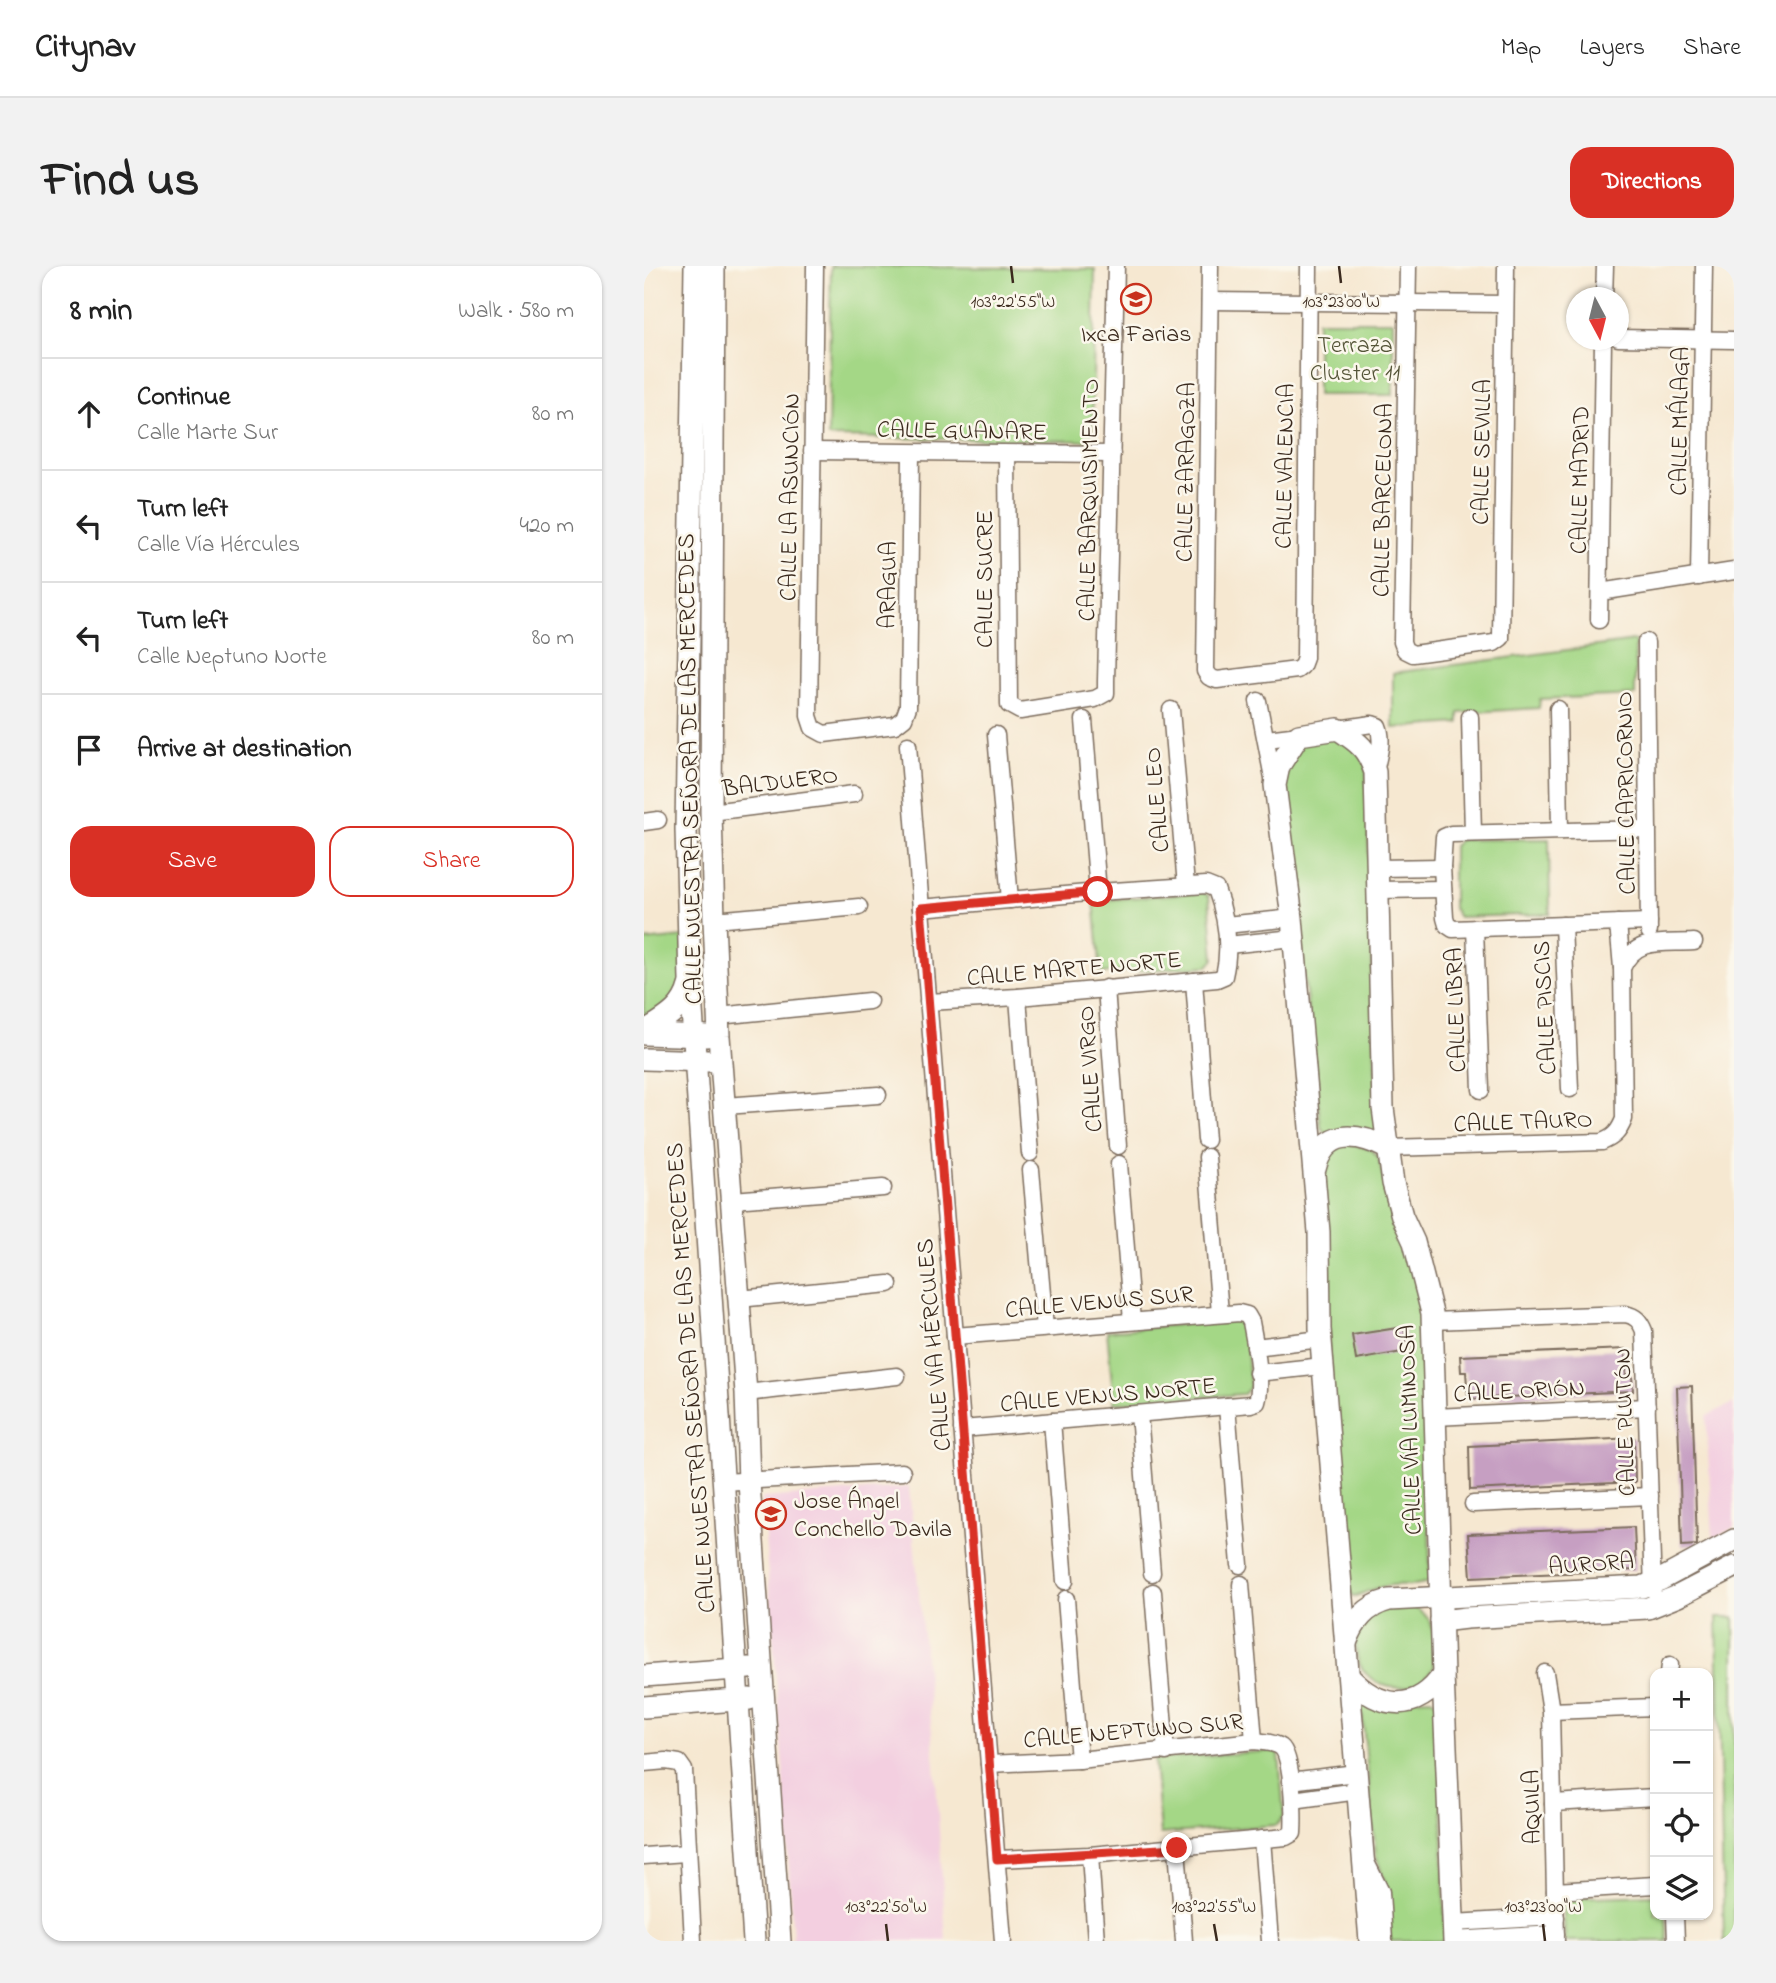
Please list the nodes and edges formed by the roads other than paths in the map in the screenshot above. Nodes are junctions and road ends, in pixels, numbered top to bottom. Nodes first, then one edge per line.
1 (695, 266) edge
2 (714, 266) edge
3 (815, 266) edge
4 (1115, 266) edge
5 (1210, 266) edge
6 (1309, 266) edge
7 (1408, 266) edge
8 (1506, 266) edge
9 (1605, 266) edge
10 (1704, 266) edge
11 (1604, 287) edge
12 (704, 290) junction
13 (1210, 301) junction
14 (1309, 302) junction
15 (1407, 303) junction
16 (1506, 304) junction
17 (1629, 338) edge
18 (1703, 339) junction
19 (1734, 340) edge
20 (1603, 350) edge
21 (812, 451) junction
22 (911, 453) junction
23 (1007, 454) junction
24 (1112, 454) junction
25 (1734, 571) edge
26 (1699, 577) junction
27 (1600, 592) junction
28 (1599, 620) dead end
29 (1501, 638) joint
30 (1646, 642) dead end
31 (1302, 666) joint
32 (1258, 701) dead end
33 (1009, 705) joint
34 (1558, 709) dead end
35 (1171, 710) dead end
36 (1470, 717) dead end
37 (904, 718) joint
38 (1084, 720) dead end
39 (996, 735) dead end
40 (1298, 735) junction
41 (1266, 739) junction
42 (908, 745) dead end
43 (1275, 785) junction
44 (854, 794) dead end
45 (711, 819) junction
46 (685, 829) junction
47 (1648, 829) junction
48 (1560, 831) junction
49 (1473, 833) junction
50 (1442, 867) junction
51 (1378, 879) junction
52 (1186, 886) junction
53 (1443, 889) junction
54 (1098, 892) junction
55 (1010, 900) junction
56 (859, 907) dead end
57 (921, 908) junction
58 (714, 920) junction
59 (1649, 922) junction
60 (1618, 923) junction
61 (1226, 925) junction
62 (1563, 925) junction
63 (1293, 928) junction
64 (1475, 928) junction
65 (1694, 942) dead end
66 (1649, 944) junction
67 (1228, 945) junction
68 (1622, 968) junction
69 (690, 980) junction
70 (1194, 981) junction
71 (1106, 988) junction
72 (1018, 998) junction
73 (869, 1002) dead end
74 (928, 1002) junction
75 (719, 1026) junction
76 (644, 1033) edge
77 (694, 1037) junction
78 (644, 1060) edge
79 (721, 1060) junction
80 (695, 1061) junction
81 (1570, 1089) dead end
82 (1480, 1090) dead end
83 (878, 1095) dead end
84 (698, 1097) junction
85 (725, 1106) junction
86 (1206, 1140) dead end
87 (1118, 1146) dead end
88 (1387, 1148) junction
89 (1030, 1153) dead end
90 (1207, 1157) dead end
91 (1119, 1164) dead end
92 (1031, 1170) dead end
93 (1314, 1172) junction
94 (883, 1188) dead end
95 (733, 1200) junction
96 (889, 1284) dead end
97 (739, 1299) junction
98 (1220, 1313) junction
99 (1132, 1321) junction
100 (1432, 1321) junction
101 (1045, 1328) junction
102 (955, 1336) junction
103 (1321, 1339) junction
104 (1255, 1347) junction
105 (1323, 1366) junction
106 (1257, 1373) junction
107 (897, 1377) dead end
108 (746, 1393) junction
109 (1227, 1406) junction
110 (1647, 1407) junction
111 (1139, 1414) junction
112 (1435, 1417) junction
113 (1052, 1421) junction
114 (962, 1429) junction
115 (902, 1472) dead end
116 (723, 1482) junction
117 (749, 1482) junction
118 (1650, 1496) junction
119 (1473, 1504) dead end
120 (1734, 1540) edge
121 (1240, 1566) dead end
122 (1734, 1567) edge
123 (1152, 1573) dead end
124 (1065, 1581) dead end
125 (1653, 1583) junction
126 (1241, 1584) dead end
127 (1153, 1592) dead end
128 (1441, 1598) junction
129 (1066, 1599) dead end
130 (1654, 1607) junction
131 (1441, 1621) junction
132 (733, 1635) junction
133 (1346, 1644) junction
134 (761, 1666) junction
135 (735, 1669) junction
136 (695, 1672) junction
137 (1545, 1673) dead end
138 (1443, 1675) junction
139 (644, 1676) edge
140 (1349, 1677) junction
141 (763, 1698) junction
142 (737, 1700) junction
143 (689, 1705) junction
144 (644, 1707) edge
145 (1650, 1707) edge
146 (1551, 1711) junction
147 (1254, 1741) junction
148 (740, 1743) junction
149 (1166, 1752) junction
150 (1079, 1760) junction
151 (644, 1763) edge
152 (989, 1764) junction
153 (1290, 1781) junction
154 (1357, 1782) junction
155 (1650, 1797) edge
156 (1293, 1800) junction
157 (1553, 1802) junction
158 (1262, 1839) junction
159 (1177, 1848) junction
160 (687, 1853) junction
161 (1090, 1855) junction
162 (644, 1856) edge
163 (1363, 1857) junction
164 (997, 1859) junction
165 (1650, 1885) edge
166 (1555, 1891) junction
167 (1556, 1917) junction
168 (1675, 1920) edge
169 (1454, 1935) edge
170 (1556, 1938) edge
171 (693, 1941) edge
172 (754, 1941) edge
173 (780, 1941) edge
174 (1003, 1941) edge
175 (1096, 1941) edge
176 (1184, 1941) edge
177 (1270, 1941) edge
178 (1370, 1941) edge
179 (1384, 1941) edge
180 (1676, 1941) edge

1 - 12 street, CALLE NUESTRA SEÑORA DE LAS MERCEDES
2 - 12 street, CALLE NUESTRA SEÑORA DE LAS MERCEDES
3 - 21 street, CALLE LA ASUNCIÓN
4 - 24 street, CALLE BARQUISIMENTO
5 - 13 street, CALLE ZARAGOZA
6 - 14 street, CALLE VALENCIA
7 - 15 street, CALLE BARCELONA
8 - 16 street, CALLE SEVILLA
9 - 11 street
10 - 18 street, CALLE MÁLAGA
12 - 45 street, CALLE NUESTRA SEÑORA DE LAS MERCEDES
12 - 46 street, CALLE NUESTRA SEÑORA DE LAS MERCEDES
13 - 14 street
13 - 31 street, CALLE ZARAGOZA
14 - 15 street
14 - 31 street, CALLE VALENCIA
15 - 16 street
15 - 29 street, CALLE BARCELONA
16 - 29 street, CALLE SEVILLA
17 - 18 street
18 - 19 street
18 - 26 street, CALLE MÁLAGA
20 - 27 street, CALLE MADRID
21 - 22 street, CALLE GUANARE
21 - 37 street, CALLE LA ASUNCIÓN
22 - 23 street, CALLE GUANARE
22 - 37 street, ARAGUA
23 - 24 street, CALLE GUANARE
23 - 33 street, CALLE SUCRE
24 - 33 street, CALLE BARQUISIMENTO
25 - 26 street
26 - 27 street
27 - 28 street, CALLE MADRID
30 - 47 street, CALLE CAPRICORNIO
32 - 41 street
34 - 48 street
35 - 52 street, CALLE LEO
36 - 49 street
38 - 54 street
39 - 55 street
40 - 41 street
40 - 43 street
40 - 51 street, CALLE VÍA LUMINOSA
41 - 43 street
42 - 57 street, CALLE VÍA HÉRCULES
43 - 63 street
44 - 45 street, BALDUERO
45 - 46 street
45 - 58 street, CALLE NUESTRA SEÑORA DE LAS MERCEDES
46 - 69 street, CALLE NUESTRA SEÑORA DE LAS MERCEDES
47 - 48 street
47 - 59 street, CALLE CAPRICORNIO
48 - 49 street
49 - 50 street
50 - 51 street
50 - 53 street
51 - 53 street
51 - 88 street, CALLE VÍA LUMINOSA
52 - 54 street
52 - 61 street
53 - 64 street
54 - 55 street
55 - 57 street
56 - 58 street
57 - 74 street, CALLE VÍA HÉRCULES
58 - 75 street, CALLE NUESTRA SEÑORA DE LAS MERCEDES
59 - 60 street
59 - 66 street, CALLE CAPRICORNIO
60 - 62 street
60 - 68 street, CALLE TAURO
61 - 63 street
61 - 67 street
62 - 64 street
62 - 81 street, CALLE PISCIS
63 - 67 street
63 - 93 street
64 - 82 street, CALLE LIBRA
65 - 66 street
66 - 68 street
67 - 70 street, CALLE MARTE NORTE
68 - 88 street, CALLE TAURO
69 - 76 street
69 - 77 street, CALLE NUESTRA SEÑORA DE LAS MERCEDES
70 - 71 street, CALLE MARTE NORTE
70 - 86 street
71 - 72 street, CALLE MARTE NORTE
71 - 87 street, CALLE VIRGO
72 - 74 street, CALLE MARTE NORTE
72 - 89 street
73 - 75 street
74 - 102 street, CALLE VÍA HÉRCULES
75 - 77 street
75 - 79 street, CALLE NUESTRA SEÑORA DE LAS MERCEDES
76 - 77 street
77 - 80 street, CALLE NUESTRA SEÑORA DE LAS MERCEDES
78 - 80 street
78 - 84 street
79 - 80 street
79 - 85 street, CALLE NUESTRA SEÑORA DE LAS MERCEDES
80 - 84 street, CALLE NUESTRA SEÑORA DE LAS MERCEDES
83 - 85 street
84 - 116 street, CALLE NUESTRA SEÑORA DE LAS MERCEDES
85 - 95 street, CALLE NUESTRA SEÑORA DE LAS MERCEDES
88 - 93 street
88 - 100 street, CALLE VÍA LUMINOSA
90 - 98 street
91 - 99 street
92 - 101 street
93 - 103 street
94 - 95 street
95 - 97 street, CALLE NUESTRA SEÑORA DE LAS MERCEDES
96 - 97 street
97 - 108 street, CALLE NUESTRA SEÑORA DE LAS MERCEDES
98 - 99 street, CALLE VENUS SUR
98 - 104 street, CALLE VENUS SUR
99 - 101 street, CALLE VENUS SUR
100 - 110 street, CALLE PLUTÓN
100 - 112 street, CALLE VÍA LUMINOSA
101 - 102 street, CALLE VENUS SUR
102 - 114 street, CALLE VÍA HÉRCULES
103 - 104 street
103 - 105 street
104 - 106 street
105 - 106 street
105 - 133 street
106 - 109 street, CALLE VENUS NORTE
107 - 108 street
108 - 117 street, CALLE NUESTRA SEÑORA DE LAS MERCEDES
109 - 111 street, CALLE VENUS NORTE
109 - 121 street
110 - 112 street, CALLE ORIÓN
110 - 118 street, CALLE PLUTÓN
111 - 113 street, CALLE VENUS NORTE
111 - 123 street
112 - 128 street, CALLE VÍA LUMINOSA
113 - 114 street, CALLE VENUS NORTE
113 - 124 street
114 - 152 street, CALLE VÍA HÉRCULES
115 - 117 street
116 - 117 street
116 - 132 street, CALLE NUESTRA SEÑORA DE LAS MERCEDES
117 - 134 street, CALLE NUESTRA SEÑORA DE LAS MERCEDES
118 - 119 street
118 - 125 street, CALLE PLUTÓN
120 - 125 street, AURORA
122 - 130 street, AURORA
125 - 128 street, AURORA
125 - 130 street, CALLE PLUTÓN
126 - 147 street
127 - 149 street
128 - 131 street, CALLE VÍA LUMINOSA
128 - 133 street
129 - 150 street
130 - 131 street, AURORA
131 - 138 street, CALLE VÍA LUMINOSA
132 - 135 street, CALLE NUESTRA SEÑORA DE LAS MERCEDES
132 - 136 street
133 - 140 street
134 - 135 street
134 - 141 street, CALLE NUESTRA SEÑORA DE LAS MERCEDES
135 - 136 street
135 - 142 street, CALLE NUESTRA SEÑORA DE LAS MERCEDES
136 - 139 street
137 - 146 street, AQUILA
138 - 140 street
138 - 169 street, CALLE VÍA LUMINOSA
140 - 154 street
141 - 142 street
141 - 173 street, CALLE NUESTRA SEÑORA DE LAS MERCEDES
142 - 143 street
142 - 148 street, CALLE NUESTRA SEÑORA DE LAS MERCEDES
143 - 144 street
143 - 148 street
145 - 146 street
146 - 157 street, AQUILA
147 - 149 street, CALLE NEPTUNO SUR
147 - 153 street, CALLE NEPTUNO SUR
148 - 172 street, CALLE NUESTRA SEÑORA DE LAS MERCEDES
149 - 150 street, CALLE NEPTUNO SUR
150 - 152 street, CALLE NEPTUNO SUR
151 - 160 street
152 - 164 street, CALLE VÍA HÉRCULES
153 - 154 street
153 - 156 street
154 - 156 street
154 - 163 street
155 - 157 street
156 - 158 street
157 - 166 street, AQUILA
158 - 159 street
158 - 177 street
159 - 161 street
159 - 176 street
160 - 162 street
160 - 171 street
161 - 164 street
161 - 175 street
163 - 178 street
163 - 179 street
164 - 174 street, CALLE VÍA HÉRCULES
165 - 166 street
166 - 167 street, AQUILA
167 - 169 street
167 - 170 street, AQUILA
168 - 180 street
169 - 170 street

